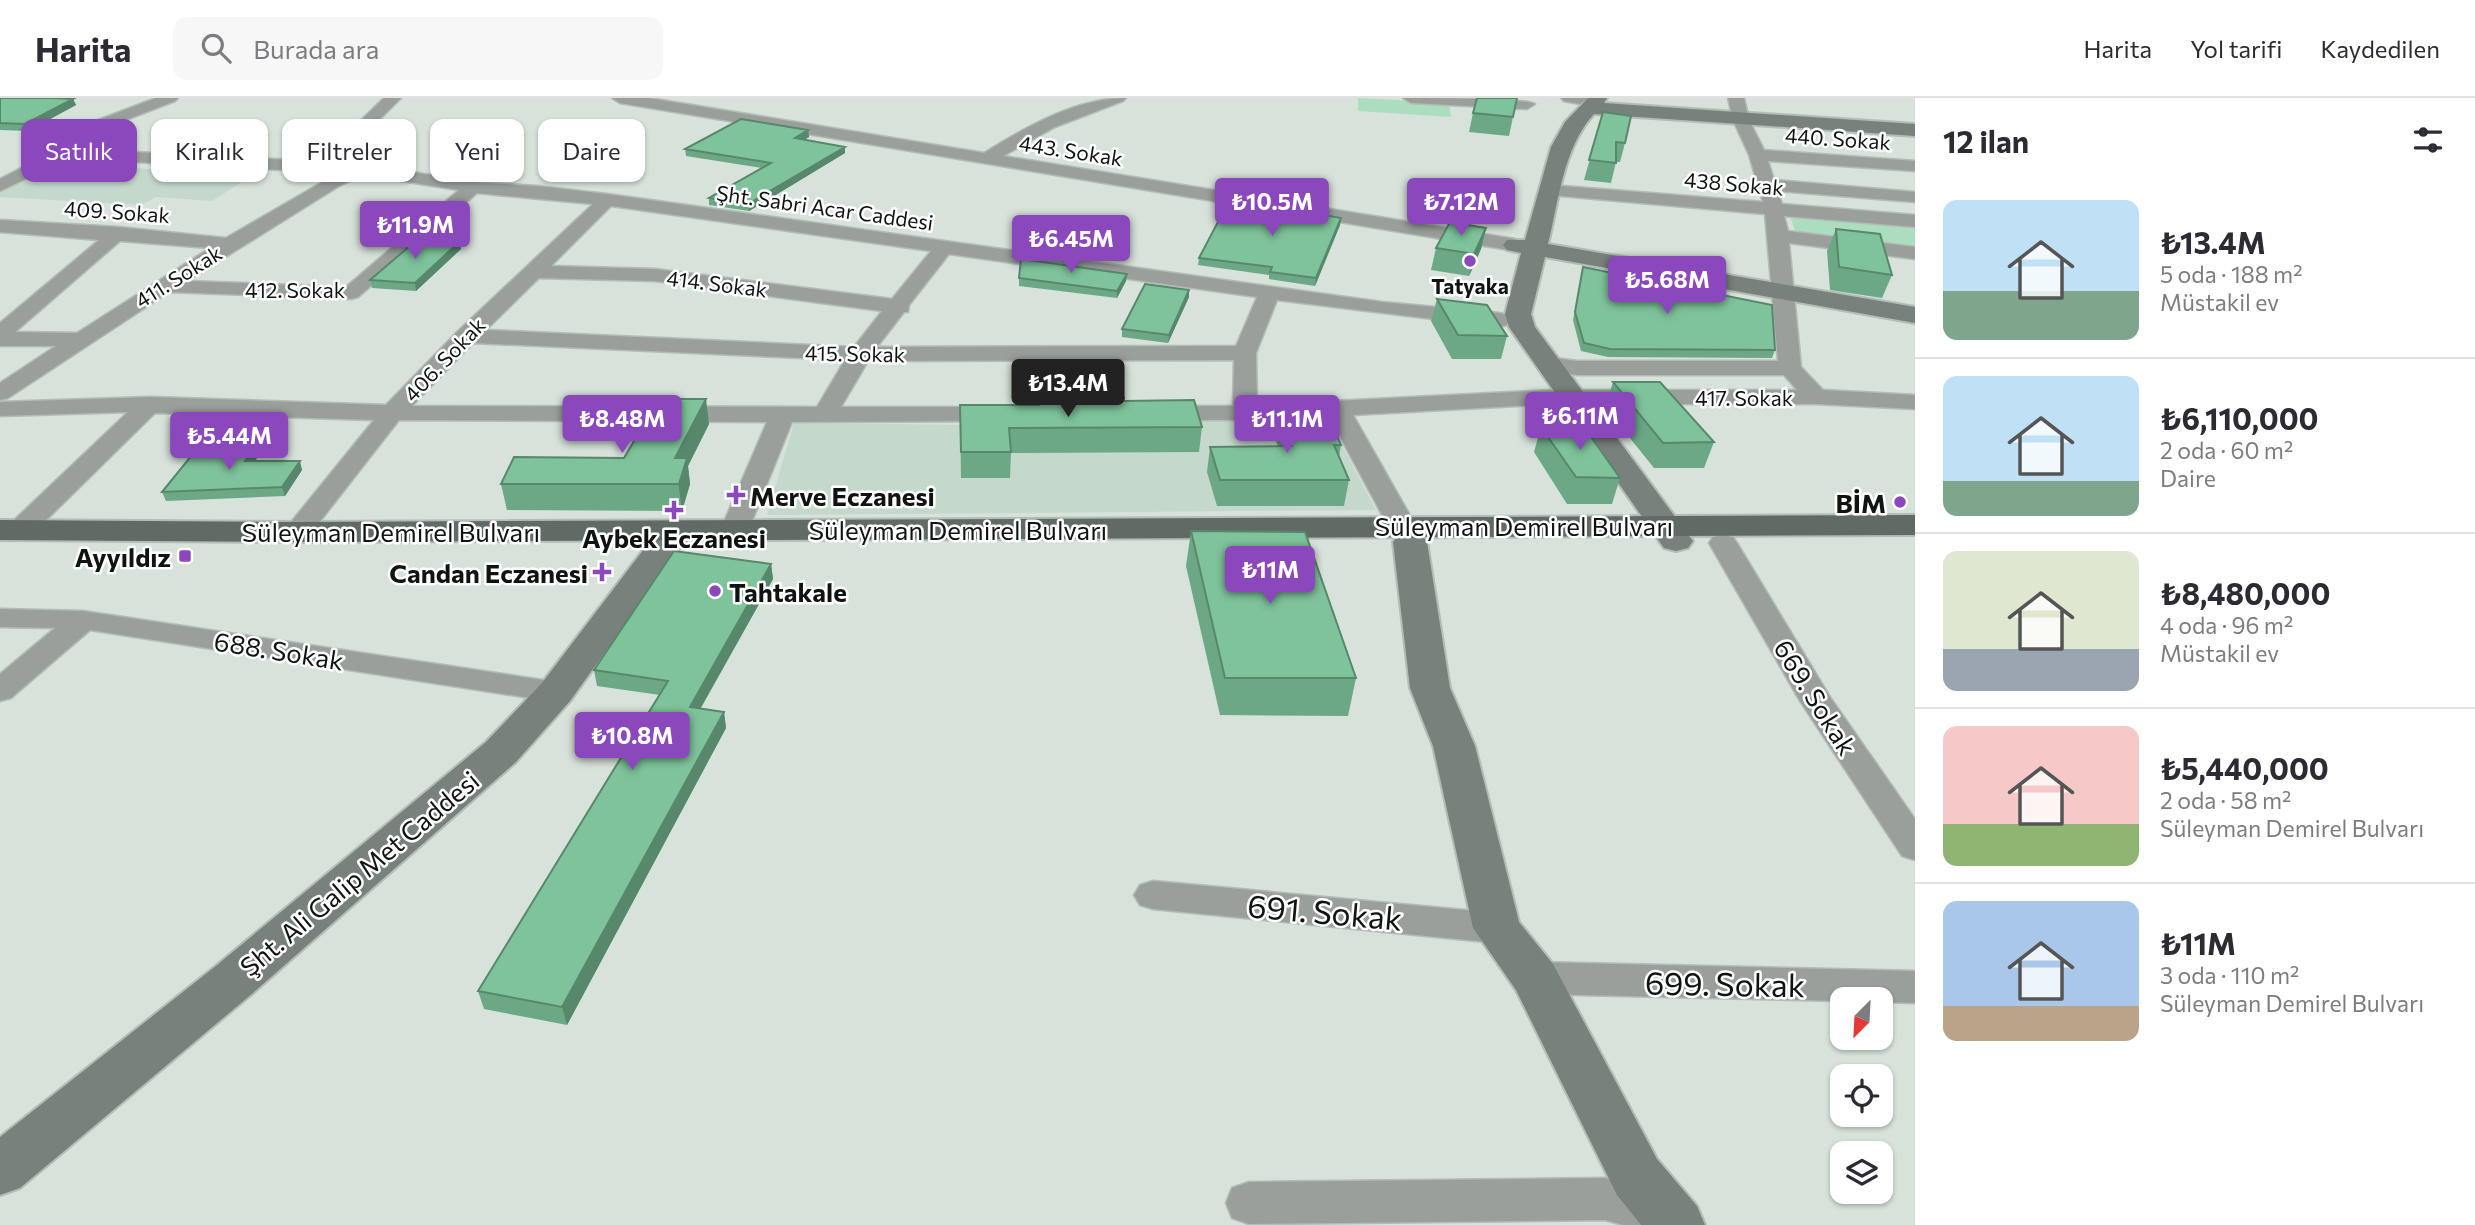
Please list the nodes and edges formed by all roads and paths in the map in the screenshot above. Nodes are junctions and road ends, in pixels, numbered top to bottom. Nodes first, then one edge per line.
1 (170, 98) edge
2 (393, 98) edge
3 (620, 98) edge
4 (1118, 98) edge
5 (1411, 98) edge
6 (1736, 98) edge
7 (1583, 100) edge
8 (1528, 106) edge
9 (115, 119) edge
10 (371, 119) edge
11 (1741, 120) junction
12 (1915, 130) edge
13 (1758, 155) junction
14 (986, 159) junction
15 (137, 160) edge
16 (137, 164) edge
17 (282, 166) edge
18 (1915, 166) edge
19 (21, 175) edge
20 (282, 177) edge
21 (416, 178) edge
22 (333, 182) edge
23 (1765, 185) junction
24 (0, 186) edge
25 (473, 187) junction
26 (1550, 190) junction
27 (1915, 197) edge
28 (607, 200) junction
29 (1774, 210) junction
30 (1915, 221) edge
31 (0, 226) edge
32 (118, 233) junction
33 (1779, 236) junction
34 (230, 244) junction
35 (944, 247) junction
36 (1523, 248) junction
37 (1915, 253) edge
38 (533, 272) junction
39 (163, 286) junction
40 (1269, 292) junction
41 (1783, 292) junction
42 (900, 307) junction
43 (1915, 316) edge
44 (1499, 320) junction
45 (0, 336) edge
46 (466, 336) junction
47 (77, 340) junction
48 (1245, 353) junction
49 (860, 354) junction
50 (1547, 364) junction
51 (1790, 368) junction
52 (0, 393) edge
53 (1562, 397) junction
54 (1816, 397) junction
55 (1915, 402) edge
56 (150, 404) junction
57 (1336, 407) junction
58 (0, 409) edge
59 (392, 413) junction
60 (1136, 413) edge
61 (1245, 413) junction
62 (783, 414) junction
63 (825, 414) junction
64 (1027, 414) edge
65 (1915, 524) edge
66 (734, 531) junction
67 (297, 532) junction
68 (1657, 533) junction
69 (1406, 534) junction
70 (7, 535) edge
71 (667, 538) junction
72 (1723, 543) junction
73 (1915, 544) edge
74 (0, 618) edge
75 (83, 620) junction
76 (0, 691) edge
77 (556, 692) junction
78 (1915, 848) edge
79 (1153, 895) dead end
80 (1497, 928) junction
81 (1535, 978) junction
82 (1915, 987) edge
83 (0, 1170) edge
84 (1250, 1203) dead end
85 (1673, 1220) edge

1 - 9 street
2 - 10 street
3 - 14 street, 443. Sokak
4 - 14 street
5 - 8 street
6 - 11 street
7 - 11 main road
7 - 26 main road
7 - 36 main road
11 - 12 main road
11 - 13 street
13 - 18 street, 440. Sokak
13 - 23 street
14 - 36 street, 443. Sokak
15 - 17 street, Şht. Sabri Acar Caddesi
16 - 20 street
19 - 24 street
21 - 25 street, Şht. Sabri Acar Caddesi
22 - 34 street, 411. Sokak
23 - 27 street
23 - 29 street
25 - 28 street, Şht. Sabri Acar Caddesi
25 - 39 street, 412. Sokak
26 - 29 street, 438 Sokak
26 - 36 main road
28 - 35 street, Şht. Sabri Acar Caddesi
28 - 38 street, 406. Sokak
29 - 30 street, 438 Sokak
29 - 33 street
31 - 32 street, 409. Sokak
32 - 34 street, 409. Sokak
32 - 45 street
33 - 37 street
33 - 41 street
34 - 39 street, 411. Sokak
35 - 40 street, Şht. Sabri Acar Caddesi
35 - 42 street
36 - 41 main road
36 - 44 main road
36 - 50 main road
38 - 42 street, 414. Sokak
38 - 46 street, 406. Sokak
39 - 47 street, 411. Sokak
40 - 44 street, Şht. Sabri Acar Caddesi
40 - 48 street
41 - 43 main road
41 - 51 street
42 - 49 street
44 - 53 main road
45 - 47 street
46 - 49 street, 415. Sokak
46 - 59 street, 406. Sokak
47 - 52 street, 411. Sokak
48 - 49 street, 415. Sokak
48 - 61 street
49 - 63 street
50 - 51 street
50 - 53 main road
51 - 54 street
53 - 54 street, 417. Sokak
53 - 57 street, 417. Sokak
53 - 68 main road
54 - 55 street, 417. Sokak
56 - 58 street
56 - 59 street
56 - 70 street
57 - 61 street, 417. Sokak
57 - 69 street
59 - 62 street
59 - 67 street, 406. Sokak
60 - 61 street, 417. Sokak
62 - 63 street
62 - 66 street
63 - 64 street
65 - 68 main road, Süleyman Demirel Bulvarı
66 - 69 main road, Süleyman Demirel Bulvarı
66 - 71 main road, Süleyman Demirel Bulvarı
67 - 70 main road, Süleyman Demirel Bulvarı
67 - 71 main road, Süleyman Demirel Bulvarı
68 - 69 main road, Süleyman Demirel Bulvarı
68 - 72 main road, Süleyman Demirel Bulvarı
69 - 71 main road, Süleyman Demirel Bulvarı
69 - 80 main road
70 - 71 main road, Süleyman Demirel Bulvarı
71 - 77 main road, Şht. Ali Galip Met Caddesi
72 - 73 main road, Süleyman Demirel Bulvarı
72 - 78 street, 669. Sokak
74 - 75 street, 688. Sokak
75 - 76 street
75 - 77 street, 688. Sokak
77 - 83 main road, Şht. Ali Galip Met Caddesi
79 - 80 street, 691. Sokak
80 - 81 main road
81 - 82 street, 699. Sokak
81 - 85 main road
84 - 85 street

